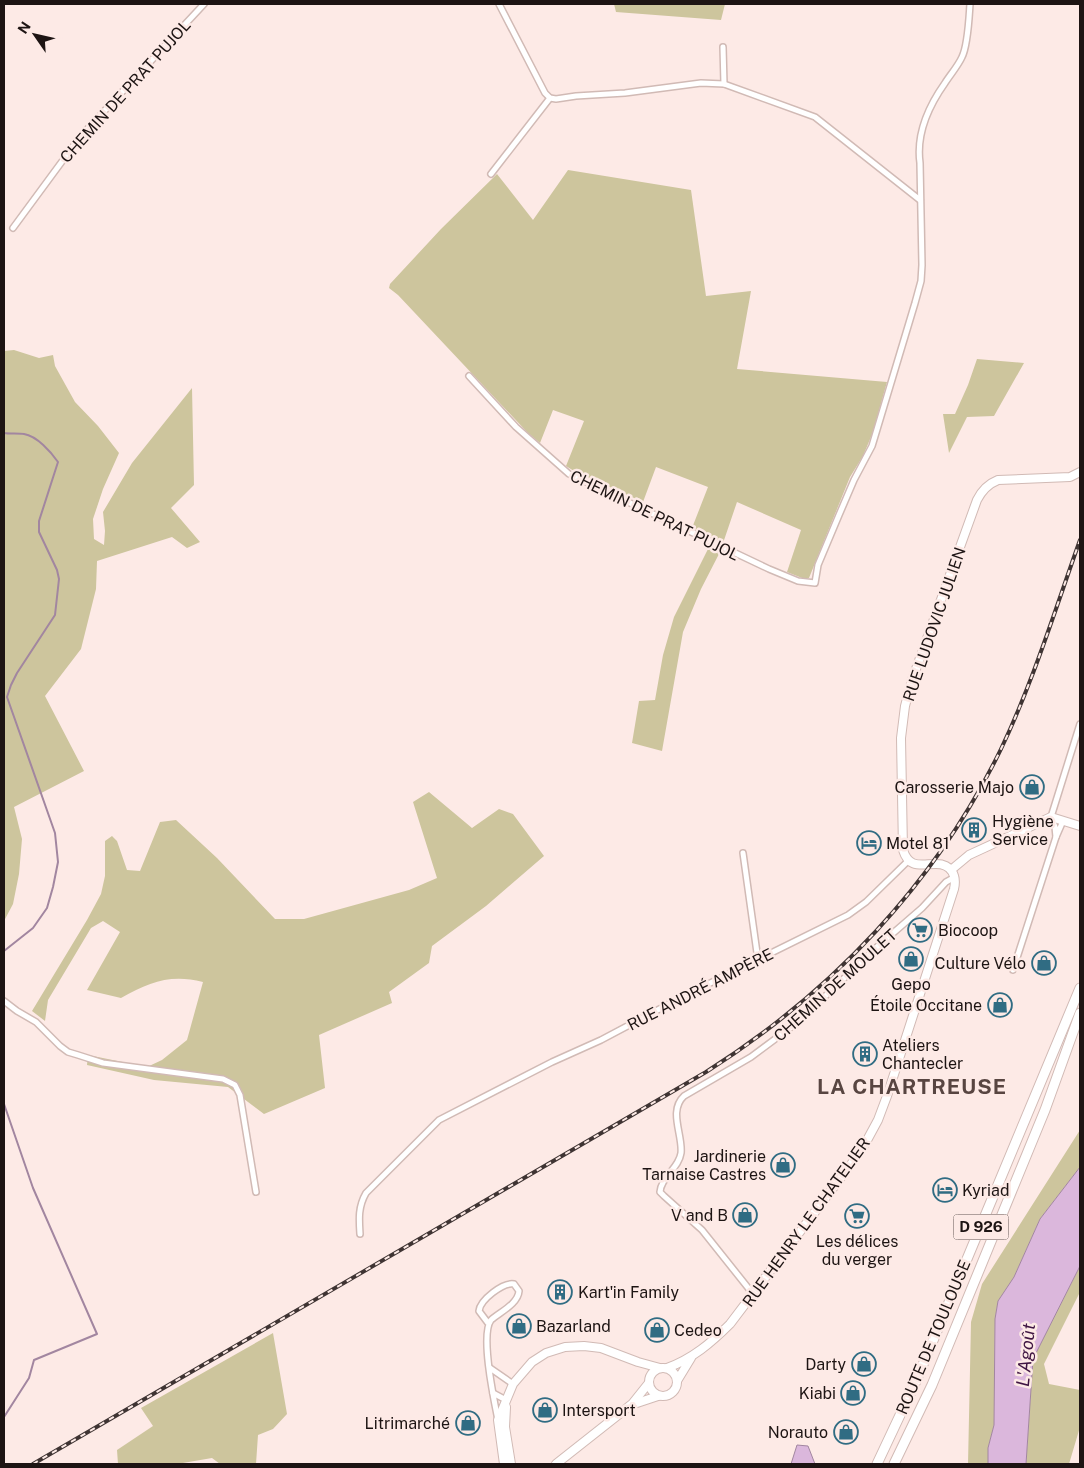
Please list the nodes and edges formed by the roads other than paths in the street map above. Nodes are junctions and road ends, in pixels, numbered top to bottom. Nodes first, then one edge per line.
1 (204, 4) edge
2 (499, 4) edge
3 (970, 4) edge
4 (723, 47) dead end
5 (724, 84) junction
6 (550, 98) junction
7 (491, 174) dead end
8 (920, 200) junction
9 (13, 228) dead end
10 (469, 376) dead end
11 (1080, 472) edge
12 (1080, 724) edge
13 (1051, 817) junction
14 (1062, 821) junction
15 (1080, 826) edge
16 (1056, 837) junction
17 (743, 853) dead end
18 (909, 860) junction
19 (953, 874) junction
20 (758, 960) junction
21 (1013, 970) dead end
22 (1080, 988) edge
23 (4, 1001) edge
24 (1080, 1014) edge
25 (256, 1192) dead end
26 (360, 1234) dead end
27 (753, 1294) junction
28 (488, 1323) junction
29 (691, 1358) junction
30 (638, 1362) junction
31 (490, 1368) junction
32 (664, 1368) junction
33 (649, 1381) junction
34 (677, 1381) junction
35 (514, 1384) junction
36 (493, 1393) junction
37 (658, 1396) junction
38 (506, 1400) junction
39 (632, 1404) junction
40 (498, 1420) junction
41 (510, 1464) edge
42 (556, 1464) edge
43 (877, 1464) edge
44 (894, 1464) edge

1 - 9 street, CHEMIN DE PRAT PUJOL
2 - 6 street
3 - 8 street
4 - 5 street
5 - 6 street
5 - 8 street
6 - 7 street
8 - 10 street, CHEMIN DE PRAT PUJOL
11 - 18 main road, RUE LUDOVIC JULIEN
12 - 13 street
13 - 14 main road
13 - 16 street
13 - 19 main road
14 - 15 main road
14 - 16 street
16 - 21 street
17 - 20 street
18 - 19 main road
18 - 20 street, RUE ANDRÉ AMPÈRE
19 - 27 main road, RUE HENRY LE CHATELIER
19 - 27 street, CHEMIN DE MOULET
20 - 26 street, RUE ANDRÉ AMPÈRE
22 - 43 main road, ROUTE DE TOULOUSE / D 926
23 - 25 street
24 - 44 main road, ROUTE DE TOULOUSE / D 926
27 - 29 main road, RUE HENRY LE CHATELIER
28 - 28 street
28 - 31 street
29 - 32 main road, RUE HENRY LE CHATELIER
29 - 34 main road, RUE HENRY LE CHATELIER
30 - 32 main road
30 - 33 main road
30 - 35 main road
31 - 35 street
31 - 36 street
32 - 33 main road
32 - 34 main road
33 - 37 main road
33 - 39 main road
34 - 37 main road
35 - 38 main road
36 - 38 street
36 - 40 street
37 - 39 main road
38 - 40 main road
38 - 41 main road
39 - 42 main road
40 - 41 main road

